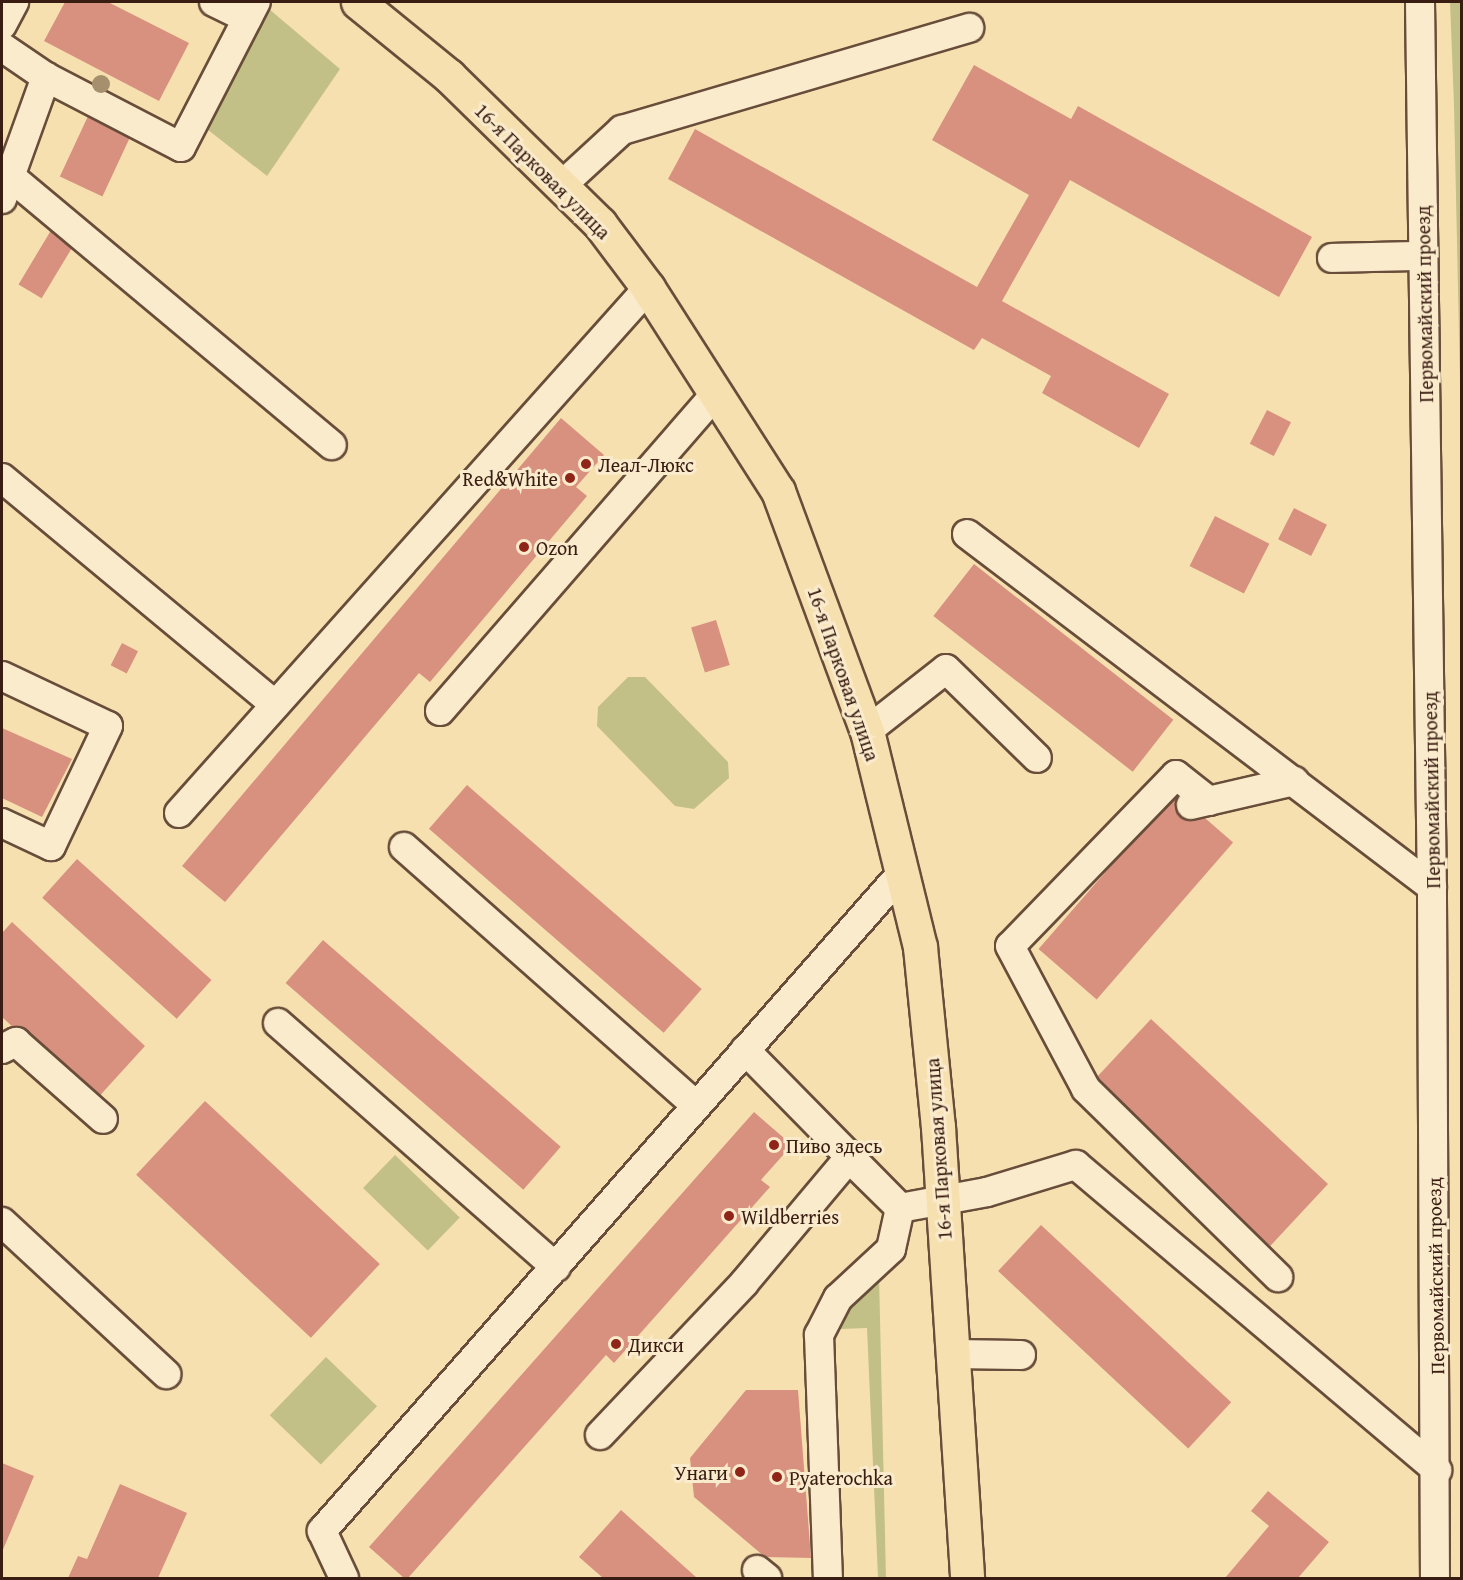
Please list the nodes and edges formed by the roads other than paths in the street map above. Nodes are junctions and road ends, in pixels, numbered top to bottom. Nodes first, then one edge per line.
1 (14, 2) edge
2 (214, 2) edge
3 (358, 2) edge
4 (1420, 2) edge
5 (251, 10) edge
6 (2, 25) edge
7 (969, 28) dead end
8 (2, 46) edge
9 (46, 77) junction
10 (561, 186) junction
11 (7, 188) edge
12 (1423, 256) junction
13 (1332, 258) dead end
14 (648, 288) junction
15 (717, 392) junction
16 (332, 445) dead end
17 (2, 478) edge
18 (967, 534) dead end
19 (2, 676) edge
20 (275, 705) junction
21 (440, 711) dead end
22 (867, 731) junction
23 (1037, 758) dead end
24 (1294, 781) junction
25 (179, 813) dead end
26 (2, 823) edge
27 (404, 847) dead end
28 (902, 873) junction
29 (1432, 887) junction
30 (278, 1023) dead end
31 (2, 1049) edge
32 (745, 1050) junction
33 (696, 1106) junction
34 (103, 1119) dead end
35 (849, 1158) junction
36 (941, 1199) junction
37 (900, 1208) junction
38 (2, 1222) edge
39 (556, 1267) junction
40 (1278, 1277) dead end
41 (952, 1354) junction
42 (1021, 1355) dead end
43 (165, 1374) dead end
44 (600, 1435) dead end
45 (1437, 1470) junction
46 (344, 1578) edge
47 (828, 1578) edge
48 (967, 1578) edge
49 (1435, 1578) edge

1 - 6 street
2 - 5 street
3 - 10 main road, 16-я Парковая улица
4 - 12 street, Первомайский проезд
5 - 9 street
7 - 10 street
8 - 9 street
9 - 11 street
10 - 14 main road, 16-я Парковая улица
11 - 16 street
12 - 13 street
12 - 29 street, Первомайский проезд
14 - 15 main road, 16-я Парковая улица
14 - 20 street
15 - 21 street
15 - 22 main road, 16-я Парковая улица
17 - 20 street
18 - 24 street
19 - 26 street
20 - 25 street
22 - 23 street
22 - 28 main road, 16-я Парковая улица
24 - 29 street
24 - 40 street
27 - 33 street
28 - 32 street
28 - 36 main road, 16-я Парковая улица
29 - 45 street, Первомайский проезд
30 - 39 street
31 - 34 street
32 - 33 street
32 - 35 street
33 - 39 street
35 - 37 street
35 - 44 street
36 - 37 street
36 - 41 main road, 16-я Парковая улица
36 - 45 street
37 - 47 street
38 - 43 street
39 - 46 street
41 - 42 street
41 - 48 main road, 16-я Парковая улица
45 - 49 street, Первомайский проезд

